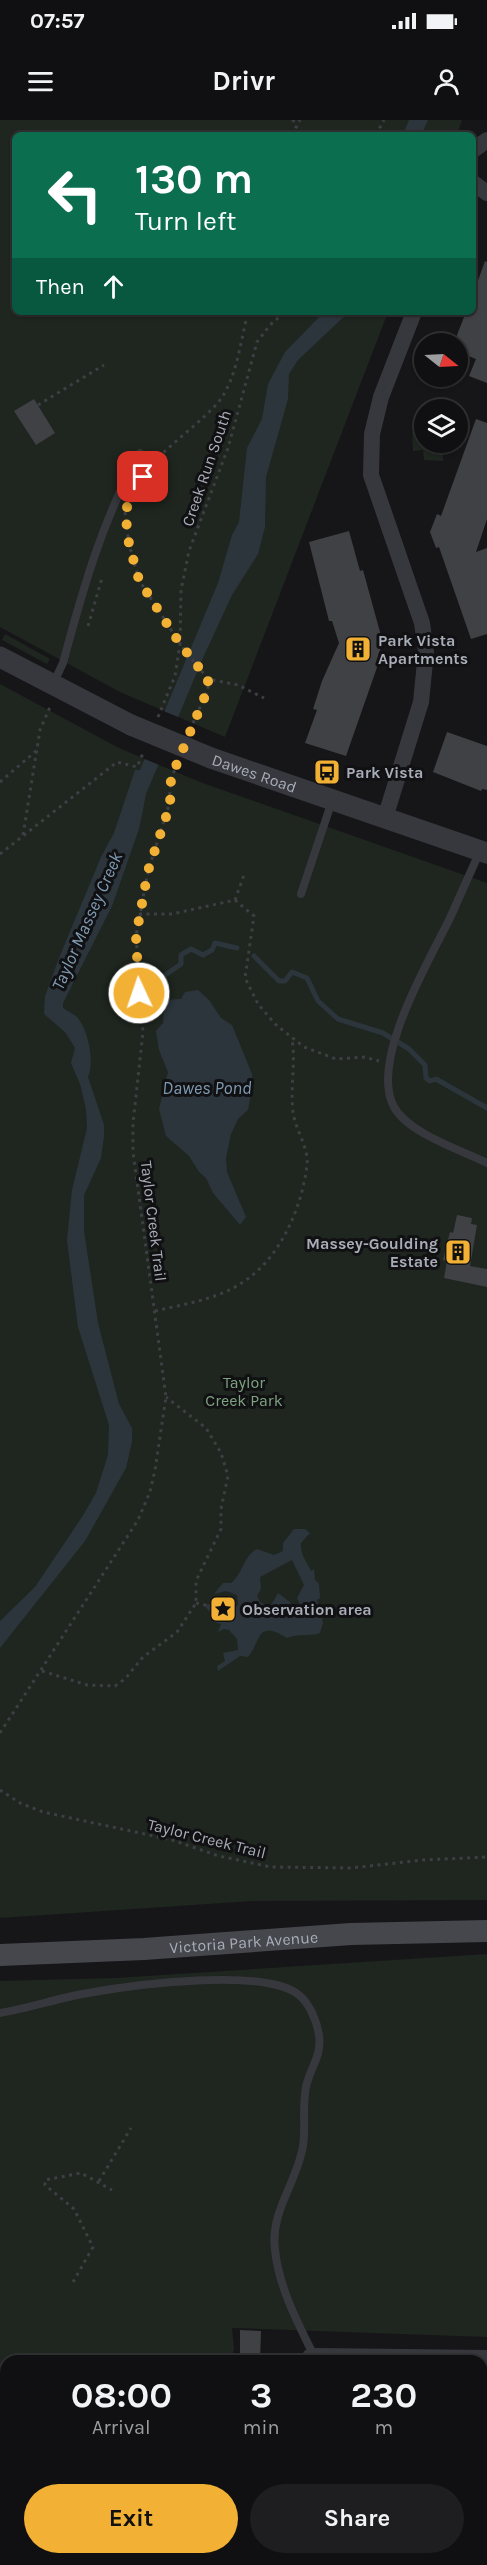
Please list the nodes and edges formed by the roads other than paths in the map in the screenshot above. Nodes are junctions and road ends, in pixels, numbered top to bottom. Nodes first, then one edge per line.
1 (413, 315) edge
2 (140, 453) dead end
3 (0, 657) edge
4 (53, 685) junction
5 (332, 801) junction
6 (385, 818) junction
7 (484, 852) edge
8 (301, 894) dead end
9 (487, 1163) edge
10 (487, 1931) edge
11 (0, 1955) edge
12 (0, 2013) edge
13 (312, 2355) edge

1 - 6 street
2 - 4 lane
3 - 4 street, Dawes Road
4 - 5 street, Dawes Road, bridge
5 - 6 street, Dawes Road
5 - 8 lane
6 - 7 street, Dawes Road
7 - 9 lane
10 - 11 main road, Victoria Park Avenue
12 - 13 lane

